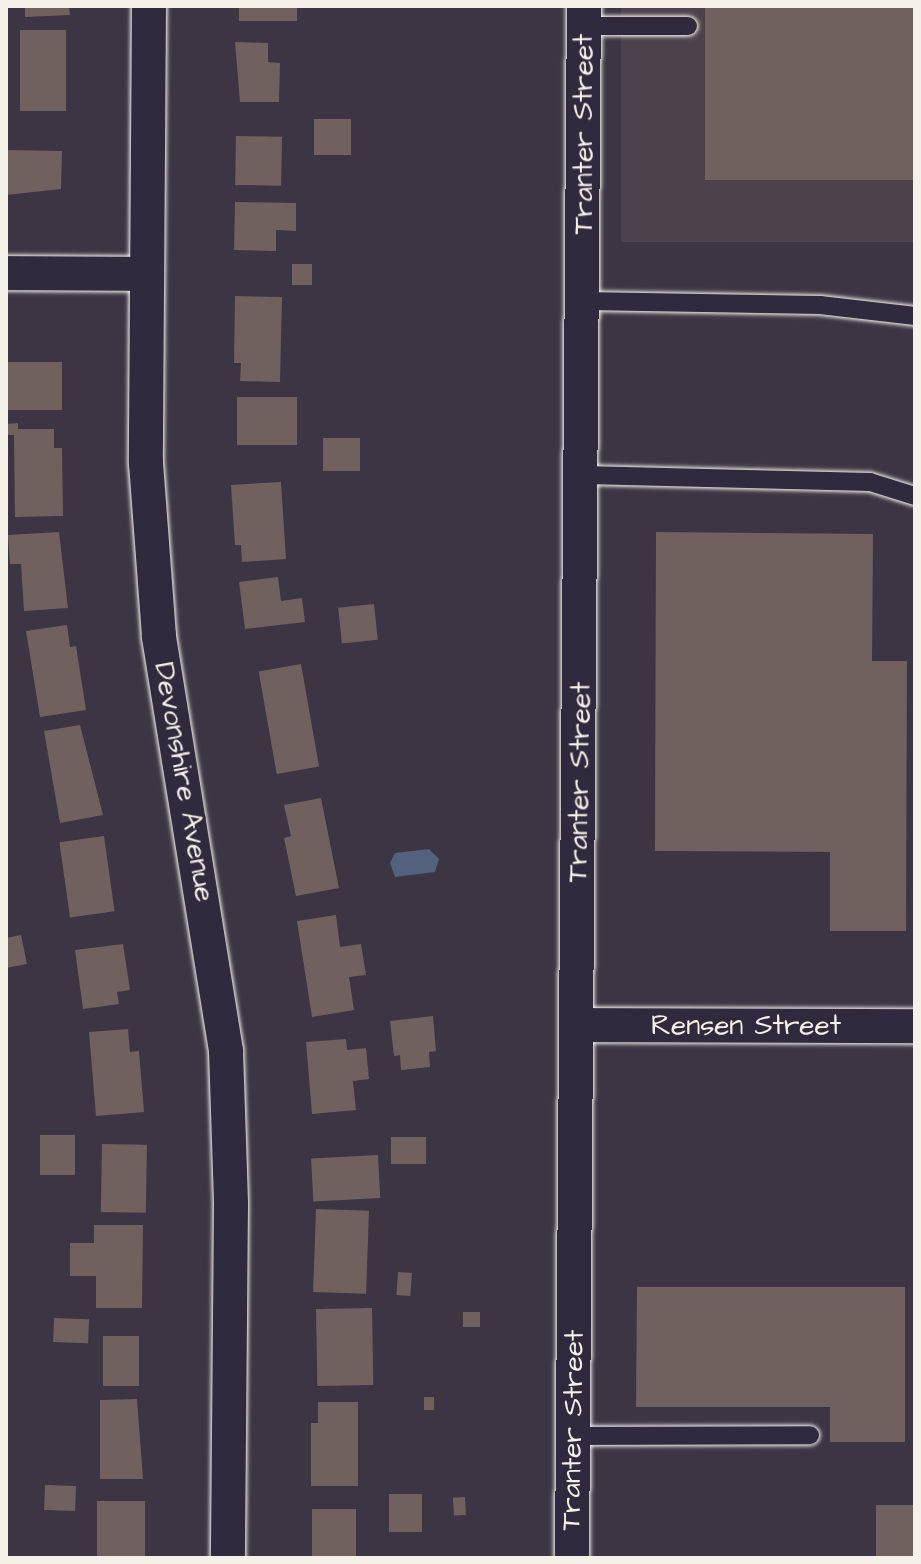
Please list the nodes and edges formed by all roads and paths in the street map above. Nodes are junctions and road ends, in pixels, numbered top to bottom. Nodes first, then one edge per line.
1 (149, 6) edge
2 (584, 16) edge
3 (688, 26) dead end
4 (6, 273) edge
5 (147, 274) junction
6 (584, 301) junction
7 (915, 316) edge
8 (584, 475) junction
9 (915, 496) edge
10 (577, 1025) junction
11 (915, 1026) edge
12 (810, 1435) dead end
13 (573, 1436) junction
14 (228, 1558) edge
15 (572, 1558) edge

1 - 5 street, Devonshire Avenue
2 - 3 lane
2 - 6 street, Tranter Street
4 - 5 street
5 - 14 street, Devonshire Avenue
6 - 7 lane
6 - 8 street, Tranter Street
8 - 9 lane
8 - 10 street, Tranter Street
10 - 11 street, Rensen Street
10 - 13 street, Tranter Street
12 - 13 lane
13 - 15 street, Tranter Street

